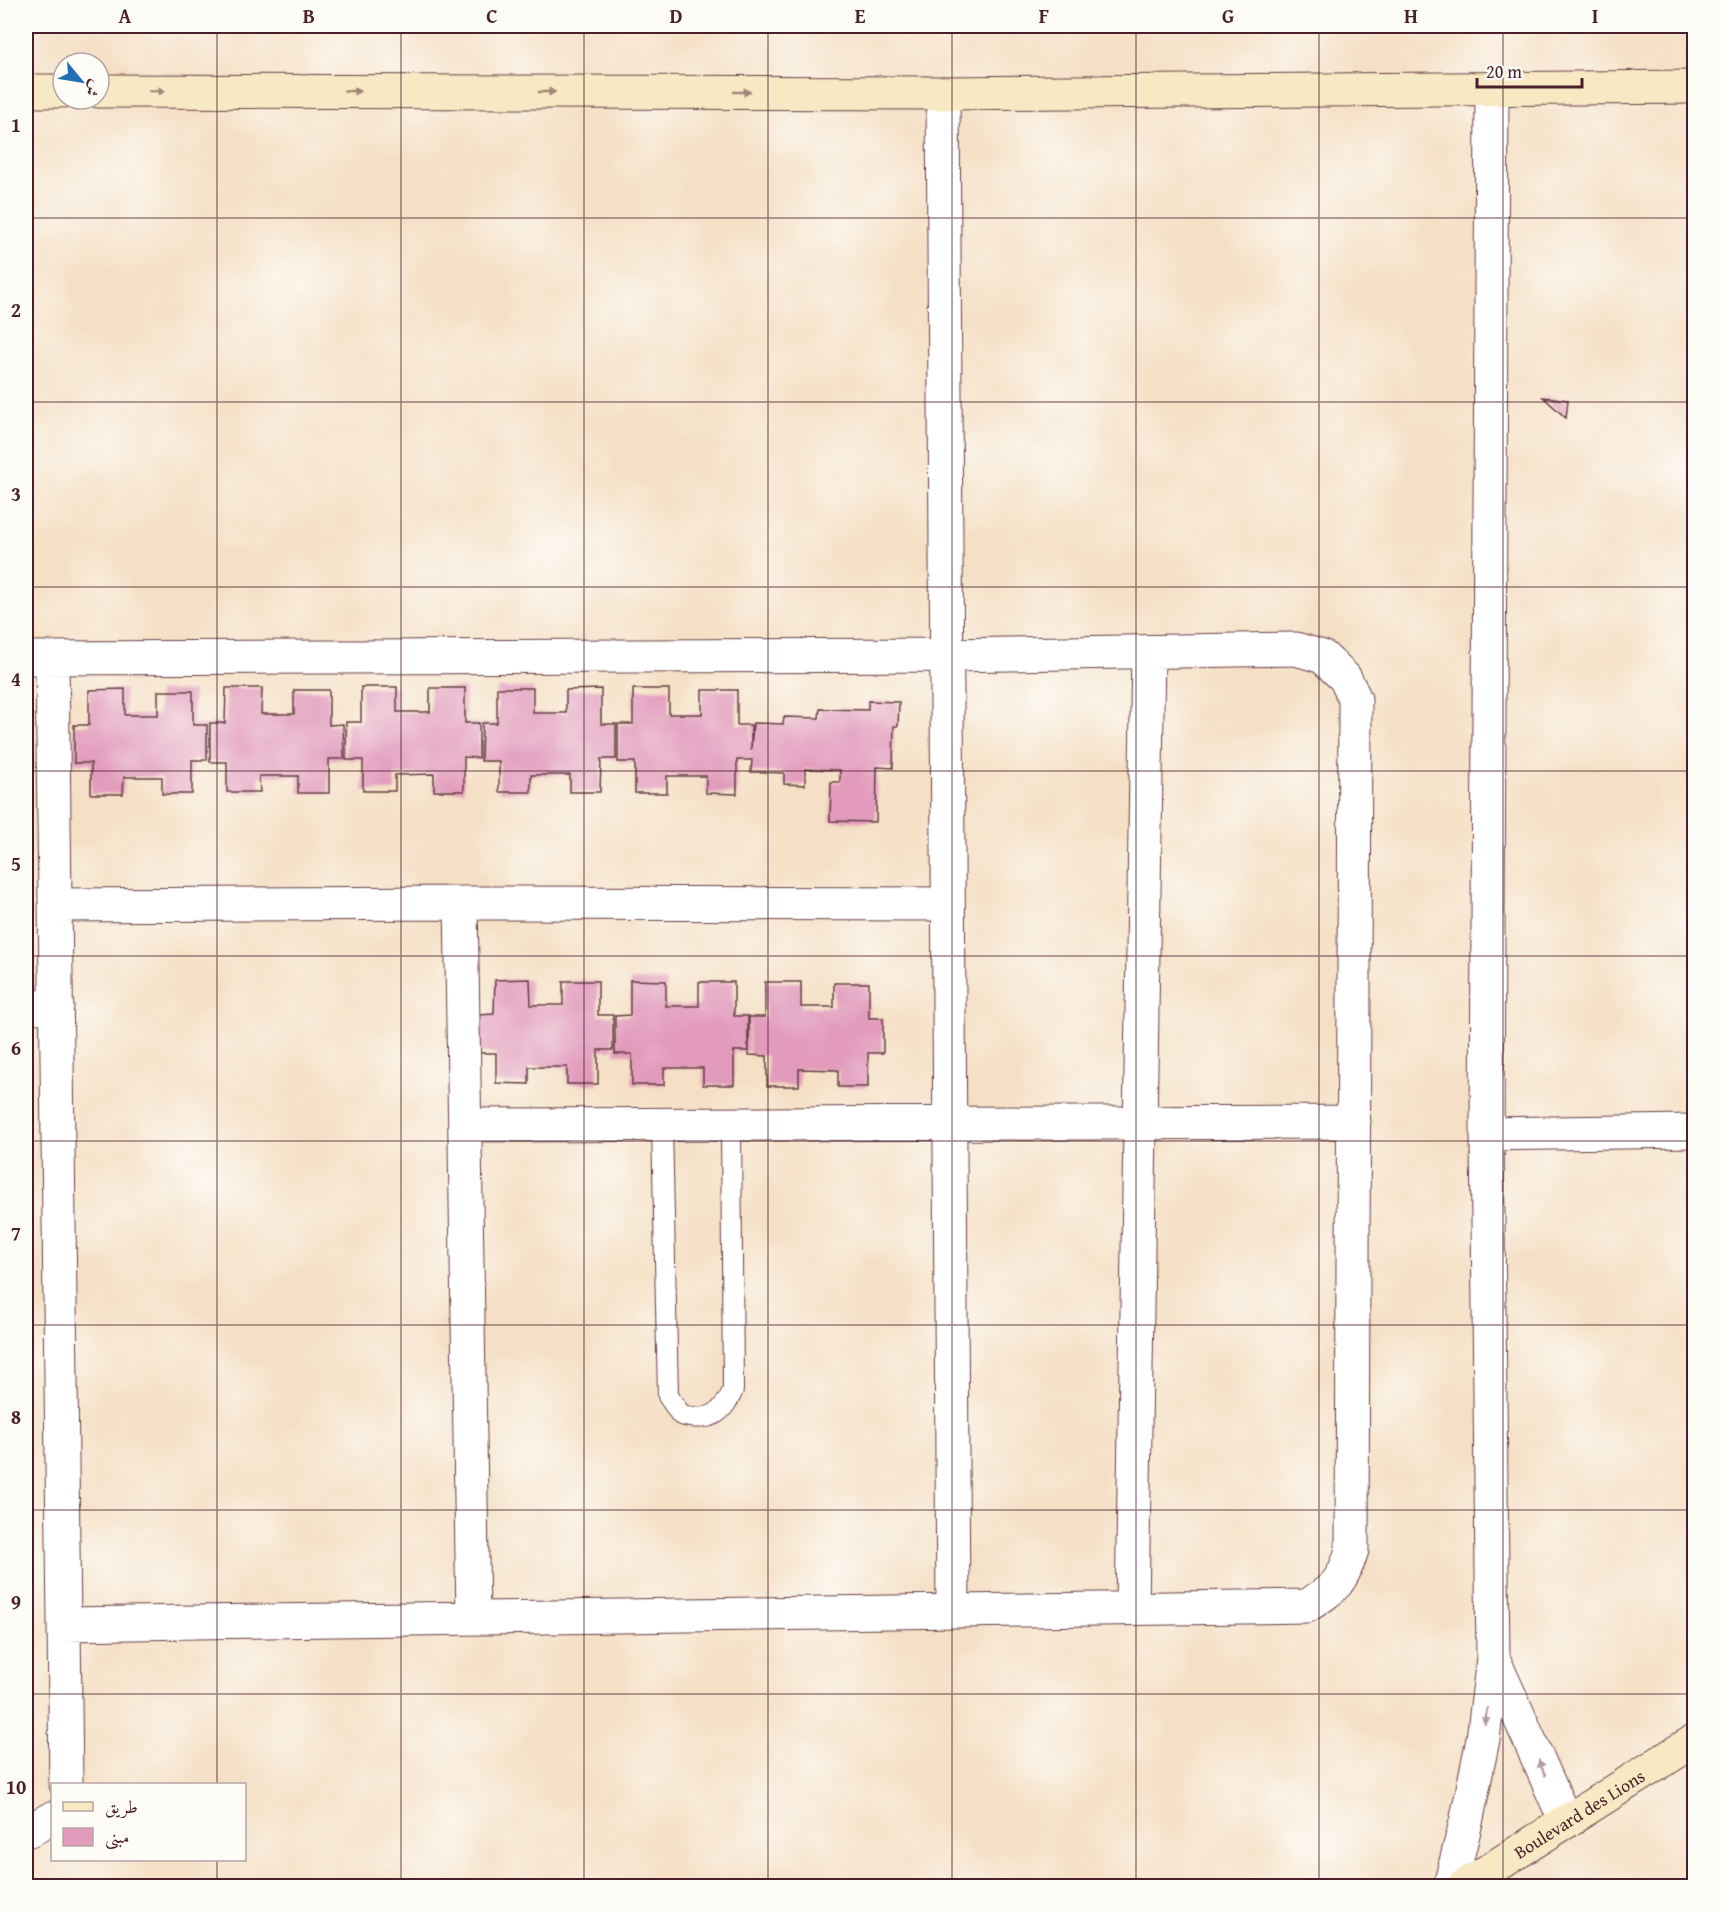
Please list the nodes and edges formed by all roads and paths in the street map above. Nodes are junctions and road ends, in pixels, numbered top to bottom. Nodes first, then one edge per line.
1 (1695, 87) edge
2 (1492, 88) junction
3 (26, 91) edge
4 (51, 91) edge
5 (111, 91) edge
6 (943, 93) junction
7 (1148, 652) junction
8 (946, 655) junction
9 (39, 658) edge
10 (461, 903) junction
11 (948, 904) junction
12 (56, 905) junction
13 (41, 1006) edge
14 (1354, 1122) junction
15 (1140, 1123) junction
16 (731, 1124) junction
17 (950, 1124) junction
18 (465, 1125) junction
19 (662, 1125) junction
20 (1695, 1131) edge
21 (1487, 1134) junction
22 (1132, 1608) junction
23 (953, 1611) junction
24 (473, 1618) junction
25 (64, 1623) junction
26 (1493, 1658) junction
27 (1695, 1741) edge
28 (66, 1783) edge
29 (51, 1819) edge
30 (1566, 1822) junction
31 (26, 1830) edge
32 (1450, 1887) edge
33 (1464, 1887) edge

1 - 2 main road
2 - 6 main road
2 - 21 street
3 - 4 main road
5 -> 6 main road
6 - 8 street
7 - 8 street
7 - 14 street
7 - 15 street
8 - 9 street
8 - 11 street
9 - 12 street
10 - 11 street
10 - 12 street
10 - 18 street
11 - 17 street
12 - 13 street
13 - 25 street
14 - 15 street
14 - 22 street
15 - 17 street
15 - 22 street
16 - 17 street
16 - 19 street
16 - 19 lane
17 - 23 street
18 - 19 street
18 - 24 street
20 - 21 street
21 - 26 street
22 - 23 street
23 - 24 street
24 - 25 street
25 - 28 street
30 -> 26 street
26 -> 32 street
27 - 30 main road, Boulevard des Lions
29 - 31 street
30 - 33 main road, Boulevard des Lions

